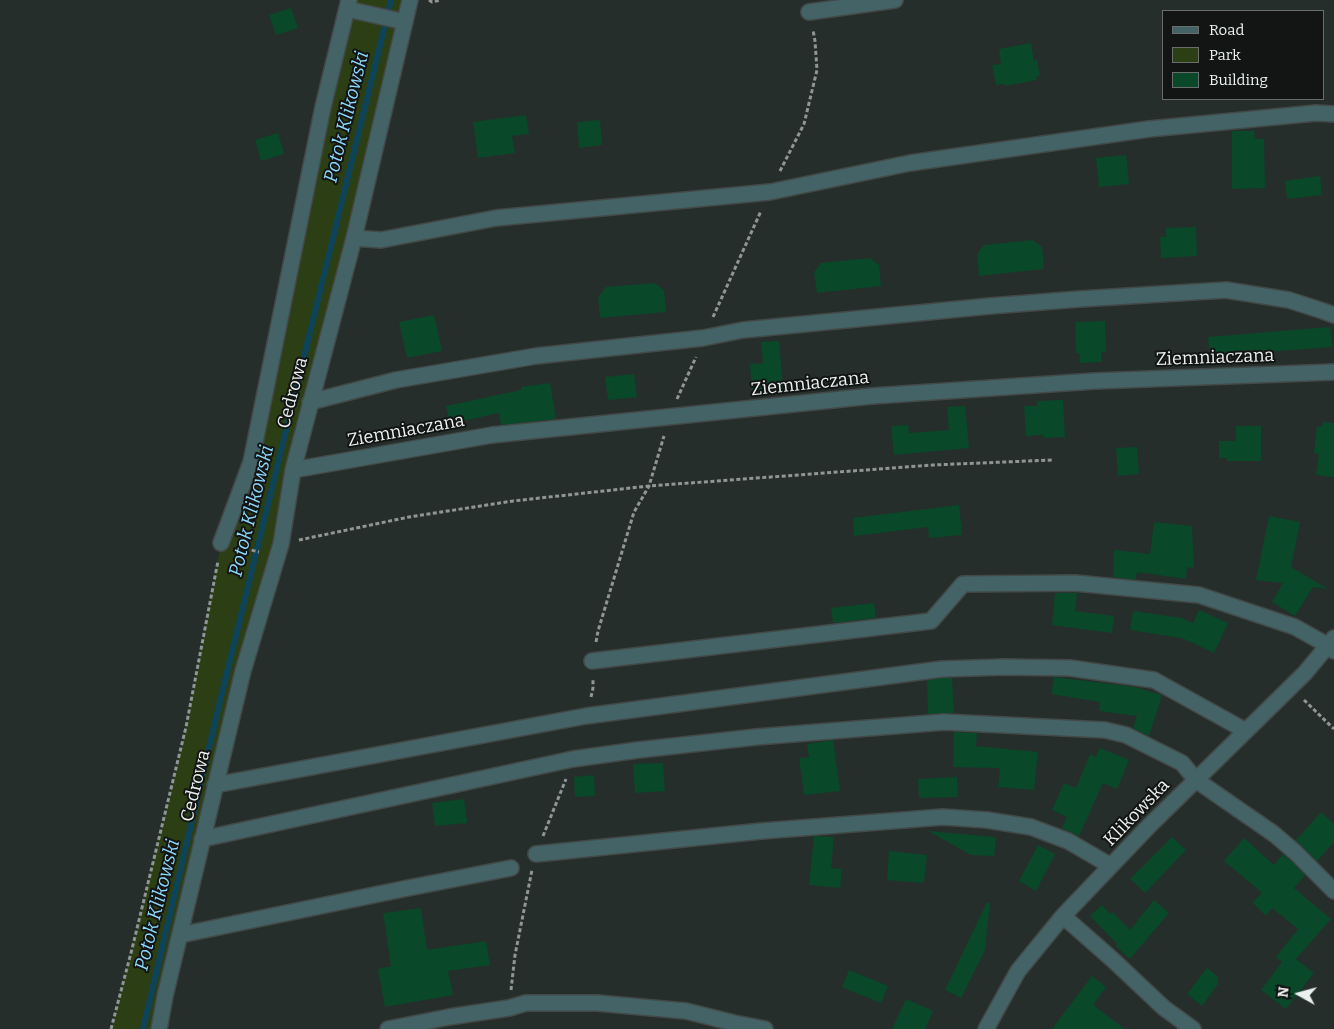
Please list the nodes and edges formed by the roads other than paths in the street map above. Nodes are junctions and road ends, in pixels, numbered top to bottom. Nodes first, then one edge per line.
1 (410, 0) edge
2 (894, 0) edge
3 (348, 5) edge
4 (809, 12) road end
5 (405, 22) junction
6 (1334, 114) edge
7 (354, 238) junction
8 (1334, 315) edge
9 (1334, 372) edge
10 (310, 402) junction
11 (293, 470) junction
12 (221, 543) road end
13 (1332, 645) edge
14 (592, 661) road end
15 (1246, 731) junction
16 (1196, 780) junction
17 (215, 785) junction
18 (202, 839) junction
19 (536, 854) road end
20 (1111, 866) junction
21 (511, 868) dead end
22 (1334, 891) edge
23 (1063, 916) junction
24 (180, 935) junction
25 (159, 1029) edge
26 (388, 1029) edge
27 (765, 1029) edge
28 (986, 1029) edge
29 (1193, 1029) edge

1 - 5 street, Cedrowa
2 - 4 street
3 - 5 street
3 - 12 street
5 - 7 street, Cedrowa
6 - 7 street
7 - 10 street, Cedrowa
8 - 10 street
9 - 11 street, Ziemniaczana
10 - 11 street, Cedrowa
11 - 17 street, Cedrowa
13 - 14 street
13 - 15 street, Klikowska
15 - 16 street, Klikowska
15 - 17 street
16 - 18 street
16 - 20 street, Klikowska
16 - 22 street
17 - 18 street, Cedrowa
18 - 24 street, Cedrowa
19 - 20 street
20 - 23 street, Klikowska
21 - 24 street
23 - 28 street, Klikowska
23 - 29 street
24 - 25 street, Cedrowa
26 - 27 street

